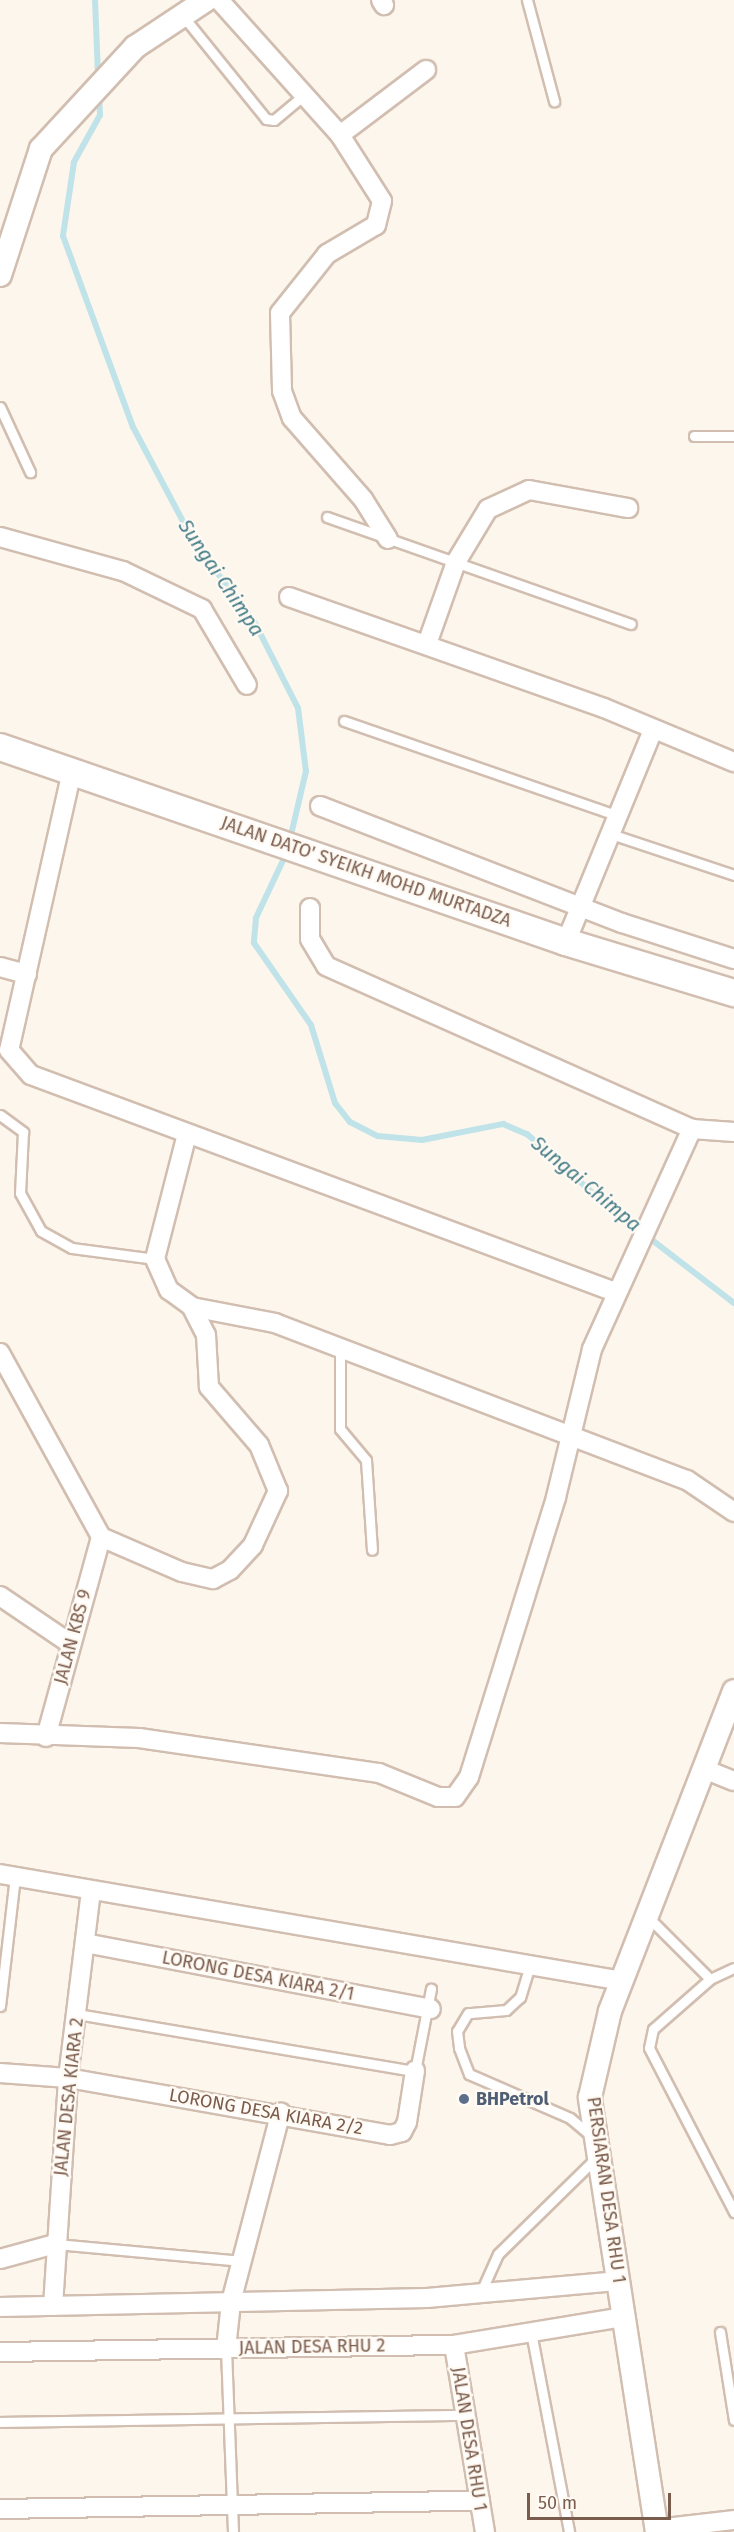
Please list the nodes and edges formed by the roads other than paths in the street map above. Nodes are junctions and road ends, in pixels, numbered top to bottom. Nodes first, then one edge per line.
1 (206, 0) edge
2 (219, 0) edge
3 (527, 0) edge
4 (183, 15) junction
5 (426, 70) dead end
6 (304, 95) junction
7 (554, 101) dead end
8 (340, 135) junction
9 (0, 275) edge
10 (0, 408) edge
11 (694, 436) dead end
12 (734, 436) edge
13 (30, 472) dead end
14 (628, 508) dead end
15 (327, 517) dead end
16 (0, 537) edge
17 (388, 539) junction
18 (456, 562) junction
19 (289, 597) dead end
20 (631, 624) dead end
21 (427, 644) junction
22 (248, 685) dead end
23 (344, 721) dead end
24 (652, 730) junction
25 (0, 747) edge
26 (734, 762) edge
27 (72, 771) junction
28 (320, 806) dead end
29 (618, 816) junction
30 (608, 833) junction
31 (734, 875) edge
32 (577, 904) junction
33 (310, 908) dead end
34 (566, 942) junction
35 (734, 959) edge
36 (0, 967) edge
37 (27, 974) junction
38 (734, 993) edge
39 (0, 1115) edge
40 (692, 1129) junction
41 (734, 1132) edge
42 (187, 1134) junction
43 (155, 1259) junction
44 (615, 1292) junction
45 (192, 1307) junction
46 (340, 1349) junction
47 (0, 1353) edge
48 (574, 1439) junction
49 (734, 1512) edge
50 (101, 1537) junction
51 (372, 1550) dead end
52 (0, 1596) edge
53 (71, 1644) junction
54 (734, 1691) edge
55 (0, 1733) edge
56 (46, 1737) junction
57 (704, 1769) junction
58 (734, 1781) edge
59 (7, 1875) edge
60 (91, 1890) junction
61 (647, 1915) junction
62 (85, 1943) junction
63 (530, 1965) junction
64 (734, 1968) edge
65 (710, 1979) junction
66 (622, 1981) junction
67 (431, 1989) dead end
68 (0, 2006) edge
69 (431, 2008) junction
70 (76, 2014) junction
71 (415, 2071) junction
72 (0, 2073) edge
73 (68, 2078) junction
74 (281, 2112) junction
75 (598, 2148) junction
76 (734, 2212) edge
77 (55, 2244) junction
78 (0, 2259) edge
79 (242, 2261) junction
80 (619, 2281) junction
81 (480, 2294) junction
82 (231, 2302) junction
83 (53, 2306) junction
84 (0, 2307) edge
85 (623, 2317) junction
86 (531, 2332) junction
87 (720, 2332) dead end
88 (454, 2345) junction
89 (226, 2349) junction
90 (0, 2352) edge
91 (465, 2415) junction
92 (229, 2419) junction
93 (734, 2420) edge
94 (0, 2422) edge
95 (480, 2501) junction
96 (232, 2508) junction
97 (0, 2509) edge
98 (734, 2520) edge
99 (657, 2530) edge
100 (233, 2532) edge
101 (485, 2532) edge
102 (569, 2532) edge

1 - 4 street
2 - 6 street
3 - 7 lane
4 - 6 lane
4 - 9 street
5 - 8 street
6 - 8 street
8 - 17 street
10 - 13 lane
11 - 12 lane
14 - 18 street
15 - 17 lane
16 - 22 street
17 - 18 lane
18 - 20 lane
18 - 21 street
19 - 21 street
21 - 24 street
23 - 29 lane
24 - 26 street
24 - 29 street
25 - 27 main road, JALAN DATO' SYEIKH MOHD MURTADZA
27 - 34 main road, JALAN DATO' SYEIKH MOHD MURTADZA
27 - 37 street
28 - 32 street
29 - 30 street
30 - 31 lane
30 - 32 street
32 - 34 street
32 - 35 street
33 - 40 street
34 - 38 main road, JALAN DATO' SYEIKH MOHD MURTADZA
36 - 37 street
37 - 42 street
39 - 43 lane
40 - 41 street
40 - 44 street
42 - 43 street
42 - 44 street
43 - 45 street
44 - 48 street
45 - 46 street
45 - 50 street
46 - 48 street
46 - 51 lane
47 - 50 street
48 - 49 street
48 - 56 street
50 - 53 street, JALAN KBS 9
52 - 53 street
53 - 56 street, JALAN KBS 9
54 - 57 street, PERSIARAN DESA RHU 1
55 - 56 street
57 - 58 street
57 - 61 street, PERSIARAN DESA RHU 1
59 - 60 street
59 - 68 lane
60 - 62 street, JALAN DESA KIARA 2
60 - 63 street
61 - 65 lane
61 - 66 street, PERSIARAN DESA RHU 1
62 - 69 street, LORONG DESA KIARA 2/1
62 - 70 street, JALAN DESA KIARA 2
63 - 66 street
63 - 75 lane
64 - 65 lane
65 - 76 lane
66 - 75 street, PERSIARAN DESA RHU 1
67 - 69 lane
69 - 71 lane
70 - 71 lane
70 - 73 street, JALAN DESA KIARA 2
71 - 74 street, LORONG DESA KIARA 2/2
72 - 73 street, LORONG DESA KIARA 2/2
73 - 74 street, LORONG DESA KIARA 2/2
73 - 77 street, JALAN DESA KIARA 2
74 - 79 street
75 - 80 street, PERSIARAN DESA RHU 1
75 - 81 lane
77 - 78 street
77 - 79 lane
77 - 83 street, JALAN DESA KIARA 2
79 - 82 street
80 - 81 street
80 - 85 street, PERSIARAN DESA RHU 1
81 - 82 street
82 - 83 street
82 - 89 street
83 - 84 street
85 - 86 street, JALAN DESA RHU 2
85 - 99 street, PERSIARAN DESA RHU 1
86 - 88 street, JALAN DESA RHU 2
86 - 102 lane
87 - 93 lane
88 - 89 street, JALAN DESA RHU 2
88 - 91 street, JALAN DESA RHU 1
89 - 90 street, JALAN DESA RHU 2
89 - 92 lane
91 - 92 lane
91 - 95 street, JALAN DESA RHU 1
92 - 94 lane
92 - 96 lane
95 - 96 street
95 - 101 street, JALAN DESA RHU 1
96 - 97 street
96 - 100 lane
98 - 99 street

